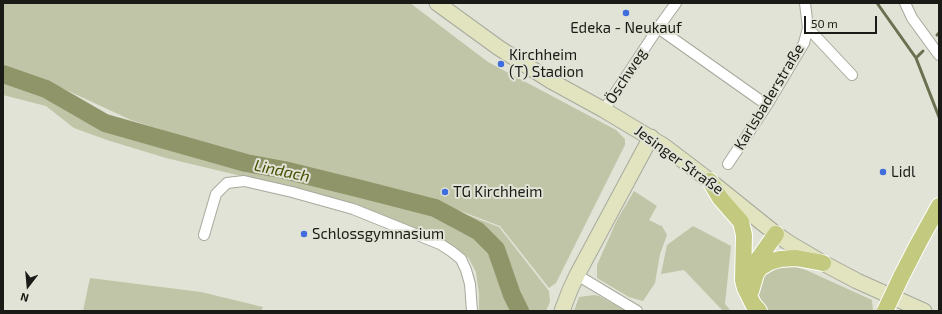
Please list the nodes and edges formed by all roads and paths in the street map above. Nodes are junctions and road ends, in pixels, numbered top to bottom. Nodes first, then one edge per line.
1 (437, 3) edge
2 (676, 3) edge
3 (804, 3) edge
4 (905, 3) edge
5 (658, 28) junction
6 (808, 28) junction
7 (939, 55) edge
8 (852, 75) dead end
9 (767, 105) junction
10 (604, 110) junction
11 (651, 137) junction
12 (728, 164) dead end
13 (710, 181) junction
14 (939, 206) edge
15 (772, 231) junction
16 (204, 235) dead end
17 (823, 263) junction
18 (577, 275) junction
19 (751, 295) edge
20 (472, 311) edge
21 (562, 311) edge
22 (637, 311) edge
23 (885, 311) edge
24 (924, 311) edge

1 - 10 main road, Jesinger Straße
2 - 5 street, Öschweg
3 - 6 street, Karlsbaderstraße
4 - 7 street
5 - 9 street
5 - 10 street, Öschweg
6 - 8 street, Karlsbaderstraße
6 - 9 street, Karlsbaderstraße
9 - 12 street, Karlsbaderstraße
10 - 11 main road, Jesinger Straße
11 - 13 main road, Jesinger Straße
11 - 18 main road
13 - 15 main road, Jesinger Straße
13 - 19 main road
14 - 23 main road, bridge
15 - 17 main road, Jesinger Straße
15 - 19 main road
16 - 20 street
17 - 19 main road
17 - 24 main road, Jesinger Straße
18 - 21 main road
18 - 22 street

